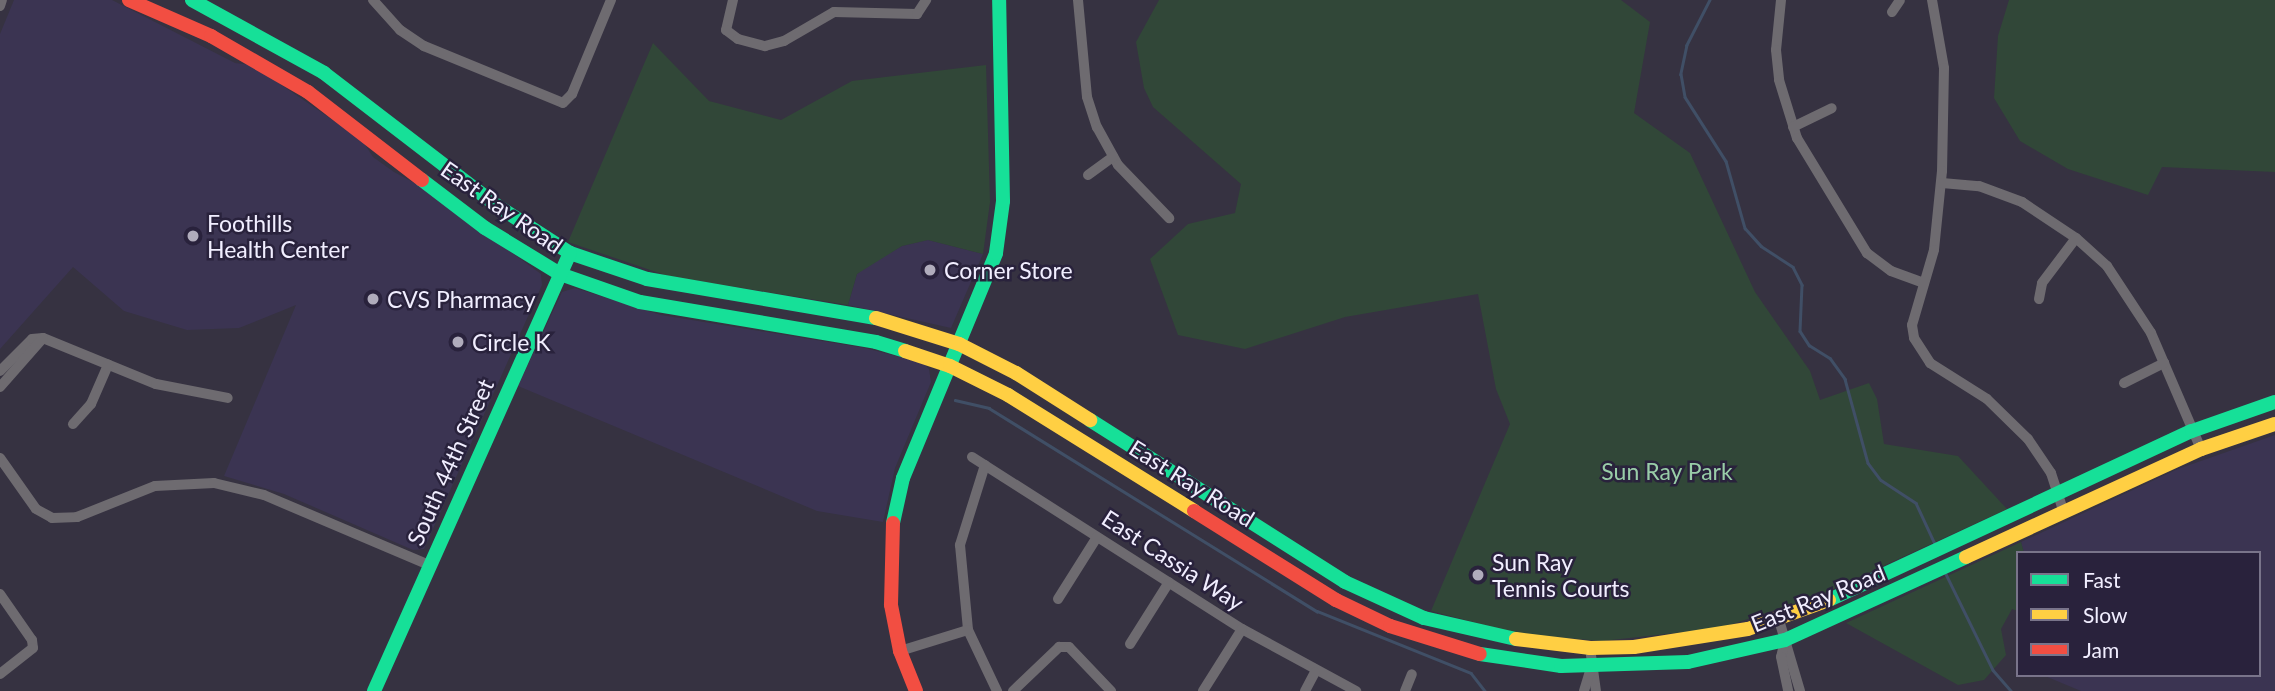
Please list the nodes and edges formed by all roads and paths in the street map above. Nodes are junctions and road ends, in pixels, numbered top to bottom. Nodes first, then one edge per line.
1 (2, 0) edge
2 (129, 0) edge
3 (192, 0) edge
4 (373, 0) edge
5 (611, 0) edge
6 (733, 0) edge
7 (926, 0) edge
8 (999, 0) edge
9 (1078, 0) edge
10 (1781, 0) edge
11 (1900, 0) edge
12 (1932, 0) edge
13 (0, 6) edge
14 (1892, 12) dead end
15 (1832, 108) dead end
16 (1793, 127) junction
17 (1113, 158) junction
18 (1088, 175) dead end
19 (1942, 183) junction
20 (1169, 218) dead end
21 (2076, 238) junction
22 (570, 253) junction
23 (560, 274) junction
24 (1924, 283) junction
25 (2039, 299) dead end
26 (43, 338) junction
27 (954, 355) junction
28 (2164, 363) junction
29 (108, 365) junction
30 (0, 371) edge
31 (2124, 383) dead end
32 (0, 387) edge
33 (228, 398) dead end
34 (2275, 402) edge
35 (74, 424) dead end
36 (2275, 424) edge
37 (2193, 431) junction
38 (2201, 449) junction
39 (972, 457) dead end
40 (0, 458) edge
41 (985, 465) junction
42 (1161, 467) junction
43 (1151, 484) junction
44 (2058, 494) junction
45 (2064, 513) junction
46 (1097, 537) junction
47 (429, 565) junction
48 (1169, 582) junction
49 (0, 594) edge
50 (1058, 599) dead end
51 (1779, 620) junction
52 (1242, 629) junction
53 (968, 630) junction
54 (1785, 640) junction
55 (1130, 644) dead end
56 (1590, 648) junction
57 (900, 651) junction
58 (1591, 668) junction
59 (1315, 672) junction
60 (0, 674) edge
61 (1412, 674) dead end
62 (374, 691) edge
63 (916, 691) edge
64 (997, 691) edge
65 (1013, 691) edge
66 (1111, 691) edge
67 (1203, 691) edge
68 (1305, 691) edge
69 (1356, 691) edge
70 (1405, 691) edge
71 (1584, 691) edge
72 (1596, 691) edge
73 (1788, 691) edge
74 (1800, 691) edge

1 - 13 street
2 - 23 main road, East Ray Road
3 - 22 main road, East Ray Road
4 - 5 street
6 - 7 street
8 - 27 main road
9 - 17 street
10 - 16 street
11 - 14 street
12 - 19 street
15 - 16 street
16 - 24 street
17 - 18 street
17 - 20 street
19 - 21 street
19 - 24 street
21 - 25 street
21 - 28 street
22 - 23 main road, South 44th Street
22 - 27 main road, East Ray Road
23 - 27 main road, East Ray Road
23 - 47 main road, South 44th Street
24 - 44 street
26 - 29 street
26 - 30 street
26 - 32 street
27 - 42 main road, East Ray Road
27 - 43 main road, East Ray Road
27 - 57 main road
28 - 31 street
28 - 37 street
29 - 33 street
29 - 35 street
34 - 37 main road, East Ray Road
36 - 38 main road, East Ray Road
37 - 38 street
37 - 44 main road, East Ray Road
38 - 45 main road, East Ray Road
39 - 41 street, East Cassia Way
40 - 47 street
41 - 46 street, East Cassia Way
41 - 53 street
42 - 43 main road
42 - 56 main road, East Ray Road
43 - 58 main road, East Ray Road
44 - 45 street
44 - 51 main road, East Ray Road
45 - 54 main road, East Ray Road
46 - 48 street, East Cassia Way
46 - 50 street
47 - 62 main road, South 44th Street
48 - 52 street, East Cassia Way
48 - 55 street
49 - 60 street
51 - 54 street
51 - 56 main road, East Ray Road
52 - 59 street, East Cassia Way
52 - 67 street
53 - 57 street
53 - 64 street
54 - 58 main road, East Ray Road
54 - 73 street
54 - 74 street
56 - 58 street
57 - 63 main road
58 - 71 street
58 - 72 street
59 - 68 street
59 - 69 street, East Cassia Way
61 - 70 street
65 - 66 street

